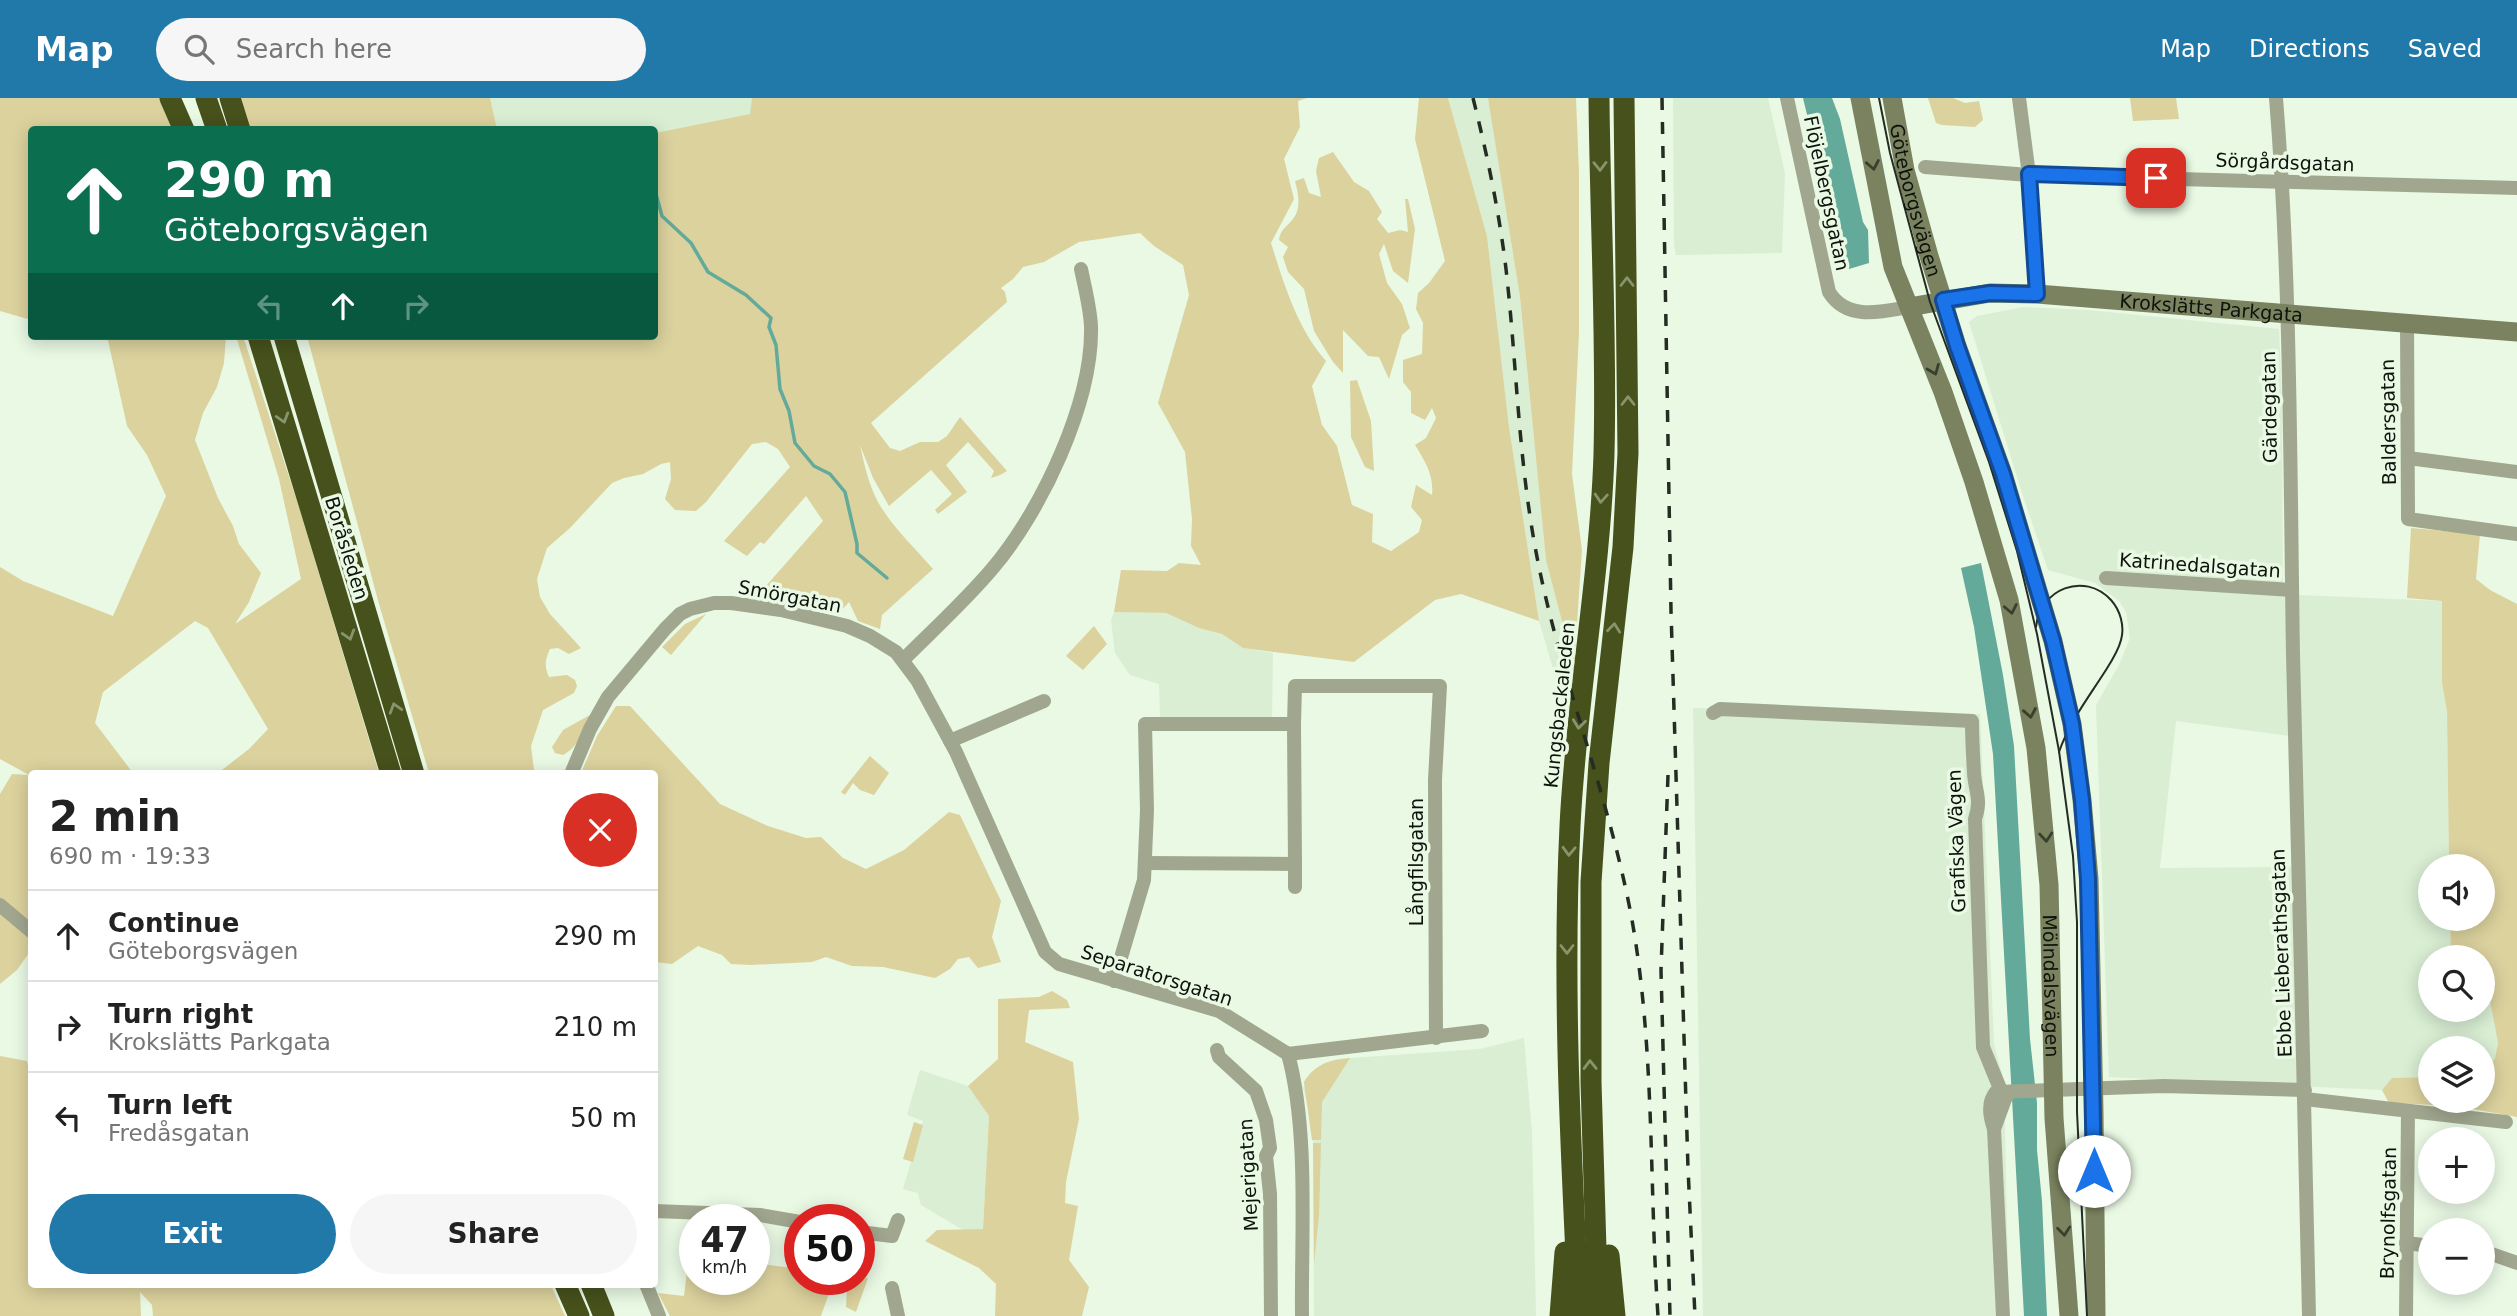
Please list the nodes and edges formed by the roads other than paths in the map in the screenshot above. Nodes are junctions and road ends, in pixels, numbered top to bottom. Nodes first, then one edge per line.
1 (170, 98) edge
2 (183, 98) edge
3 (205, 98) edge
4 (230, 98) edge
5 (1599, 98) edge
6 (1624, 98) edge
7 (1787, 98) edge
8 (1860, 98) edge
9 (1892, 98) edge
10 (2019, 98) edge
11 (2276, 98) edge
12 (182, 126) edge
13 (193, 126) edge
14 (216, 126) edge
15 (239, 126) edge
16 (1925, 167) dead end
17 (2029, 174) junction
18 (2283, 181) junction
19 (2517, 188) edge
20 (1081, 269) dead end
21 (2037, 294) junction
22 (1943, 300) junction
23 (1909, 307) junction
24 (2286, 313) junction
25 (2407, 324) junction
26 (2517, 332) edge
27 (259, 340) edge
28 (285, 340) edge
29 (2408, 458) junction
30 (2517, 472) edge
31 (2517, 534) edge
32 (2106, 578) dead end
33 (2292, 590) junction
34 (2020, 657) joint
35 (903, 660) junction
36 (2058, 661) joint
37 (1044, 701) dead end
38 (1713, 713) dead end
39 (1294, 724) junction
40 (950, 741) junction
41 (390, 770) edge
42 (413, 770) edge
43 (573, 770) edge
44 (1146, 863) junction
45 (1295, 864) junction
46 (1295, 887) dead end
47 (0, 905) edge
48 (28, 929) edge
49 (1114, 982) junction
50 (1482, 1031) dead end
51 (1436, 1038) junction
52 (1217, 1050) dead end
53 (1288, 1054) junction
54 (2094, 1088) junction
55 (2045, 1089) junction
56 (2006, 1092) junction
57 (2305, 1095) junction
58 (2408, 1111) junction
59 (2506, 1122) dead end
60 (1594, 1152) junction
61 (1571, 1173) junction
62 (658, 1211) edge
63 (784, 1219) edge
64 (898, 1220) dead end
65 (875, 1234) edge
66 (2406, 1243) junction
67 (2418, 1244) edge
68 (2495, 1255) edge
69 (2517, 1263) edge
70 (567, 1288) edge
71 (593, 1288) edge
72 (648, 1288) edge
73 (892, 1288) dead end
74 (579, 1316) edge
75 (604, 1316) edge
76 (659, 1316) edge
77 (898, 1316) edge
78 (1271, 1316) edge
79 (1301, 1316) edge
80 (1560, 1316) edge
81 (1579, 1316) edge
82 (1598, 1316) edge
83 (1615, 1316) edge
84 (2003, 1316) edge
85 (2069, 1316) edge
86 (2096, 1316) edge
87 (2309, 1316) edge
88 (2406, 1316) edge

1 - 12 highway
2 - 13 highway
3 - 14 highway
4 - 15 highway
5 -> 61 highway, Kungsbackaleden
60 -> 6 highway
7 - 23 street, Flöjelbergsgatan
8 -> 23 main road, Göteborgsvägen
9 - 22 main road, Göteborgsvägen
10 - 17 street
11 - 18 street, Gärdegatan
16 - 17 street, Sörgårdsgatan
17 - 18 street, Sörgårdsgatan
17 - 21 street
18 - 19 street, Sörgårdsgatan
18 - 24 street, Gärdegatan
20 - 35 street
21 - 22 main road, Krokslätts Parkgata
21 - 24 main road, Krokslätts Parkgata
22 - 23 main road, Krokslätts Parkgata
22 - 36 main road, Göteborgsvägen
23 -> 34 main road, Göteborgsvägen
24 - 25 main road, Krokslätts Parkgata
24 - 33 street, Gärdegatan
25 - 26 main road, Krokslätts Parkgata
25 - 29 street, Baldersgatan
27 -> 41 highway, Boråsleden
42 -> 28 highway, Boråsleden
29 - 30 street
29 - 31 street, Baldersgatan
32 - 33 street, Katrinedalsgatan
33 - 57 street, Ebbe Lieberathsgatan
34 -> 55 main road, Mölndalsvägen
35 - 40 street, Smörgatan
35 - 43 street, Smörgatan
36 - 54 main road, Mölndalsvägen
37 - 40 street
38 - 56 street, Grafiska Vägen
39 - 44 street
39 - 45 street
39 - 51 street, Långfilsgatan
40 - 49 street, Separatorsgatan
44 - 45 street
44 - 49 street
45 - 46 street
47 - 48 street
49 - 53 street, Separatorsgatan
50 - 51 street
51 - 53 street
52 - 78 street, Mejerigatan
53 - 79 street
54 - 55 street
54 - 57 street
54 - 86 main road, Mölndalsvägen
55 - 56 street
55 -> 85 main road, Mölndalsvägen
56 - 84 street
57 - 58 street
57 - 87 street, Ebbe Lieberathsgatan
58 - 59 street
58 - 66 street, Brynolfsgatan
60 - 82 highway
60 - 83 highway
61 - 80 highway
61 - 81 highway, Kungsbackaleden
62 - 63 street
64 - 65 street
66 - 67 street
66 - 88 street, Brynolfsgatan
68 - 69 street
70 - 74 highway
71 - 75 highway
72 - 76 street
73 - 77 street

